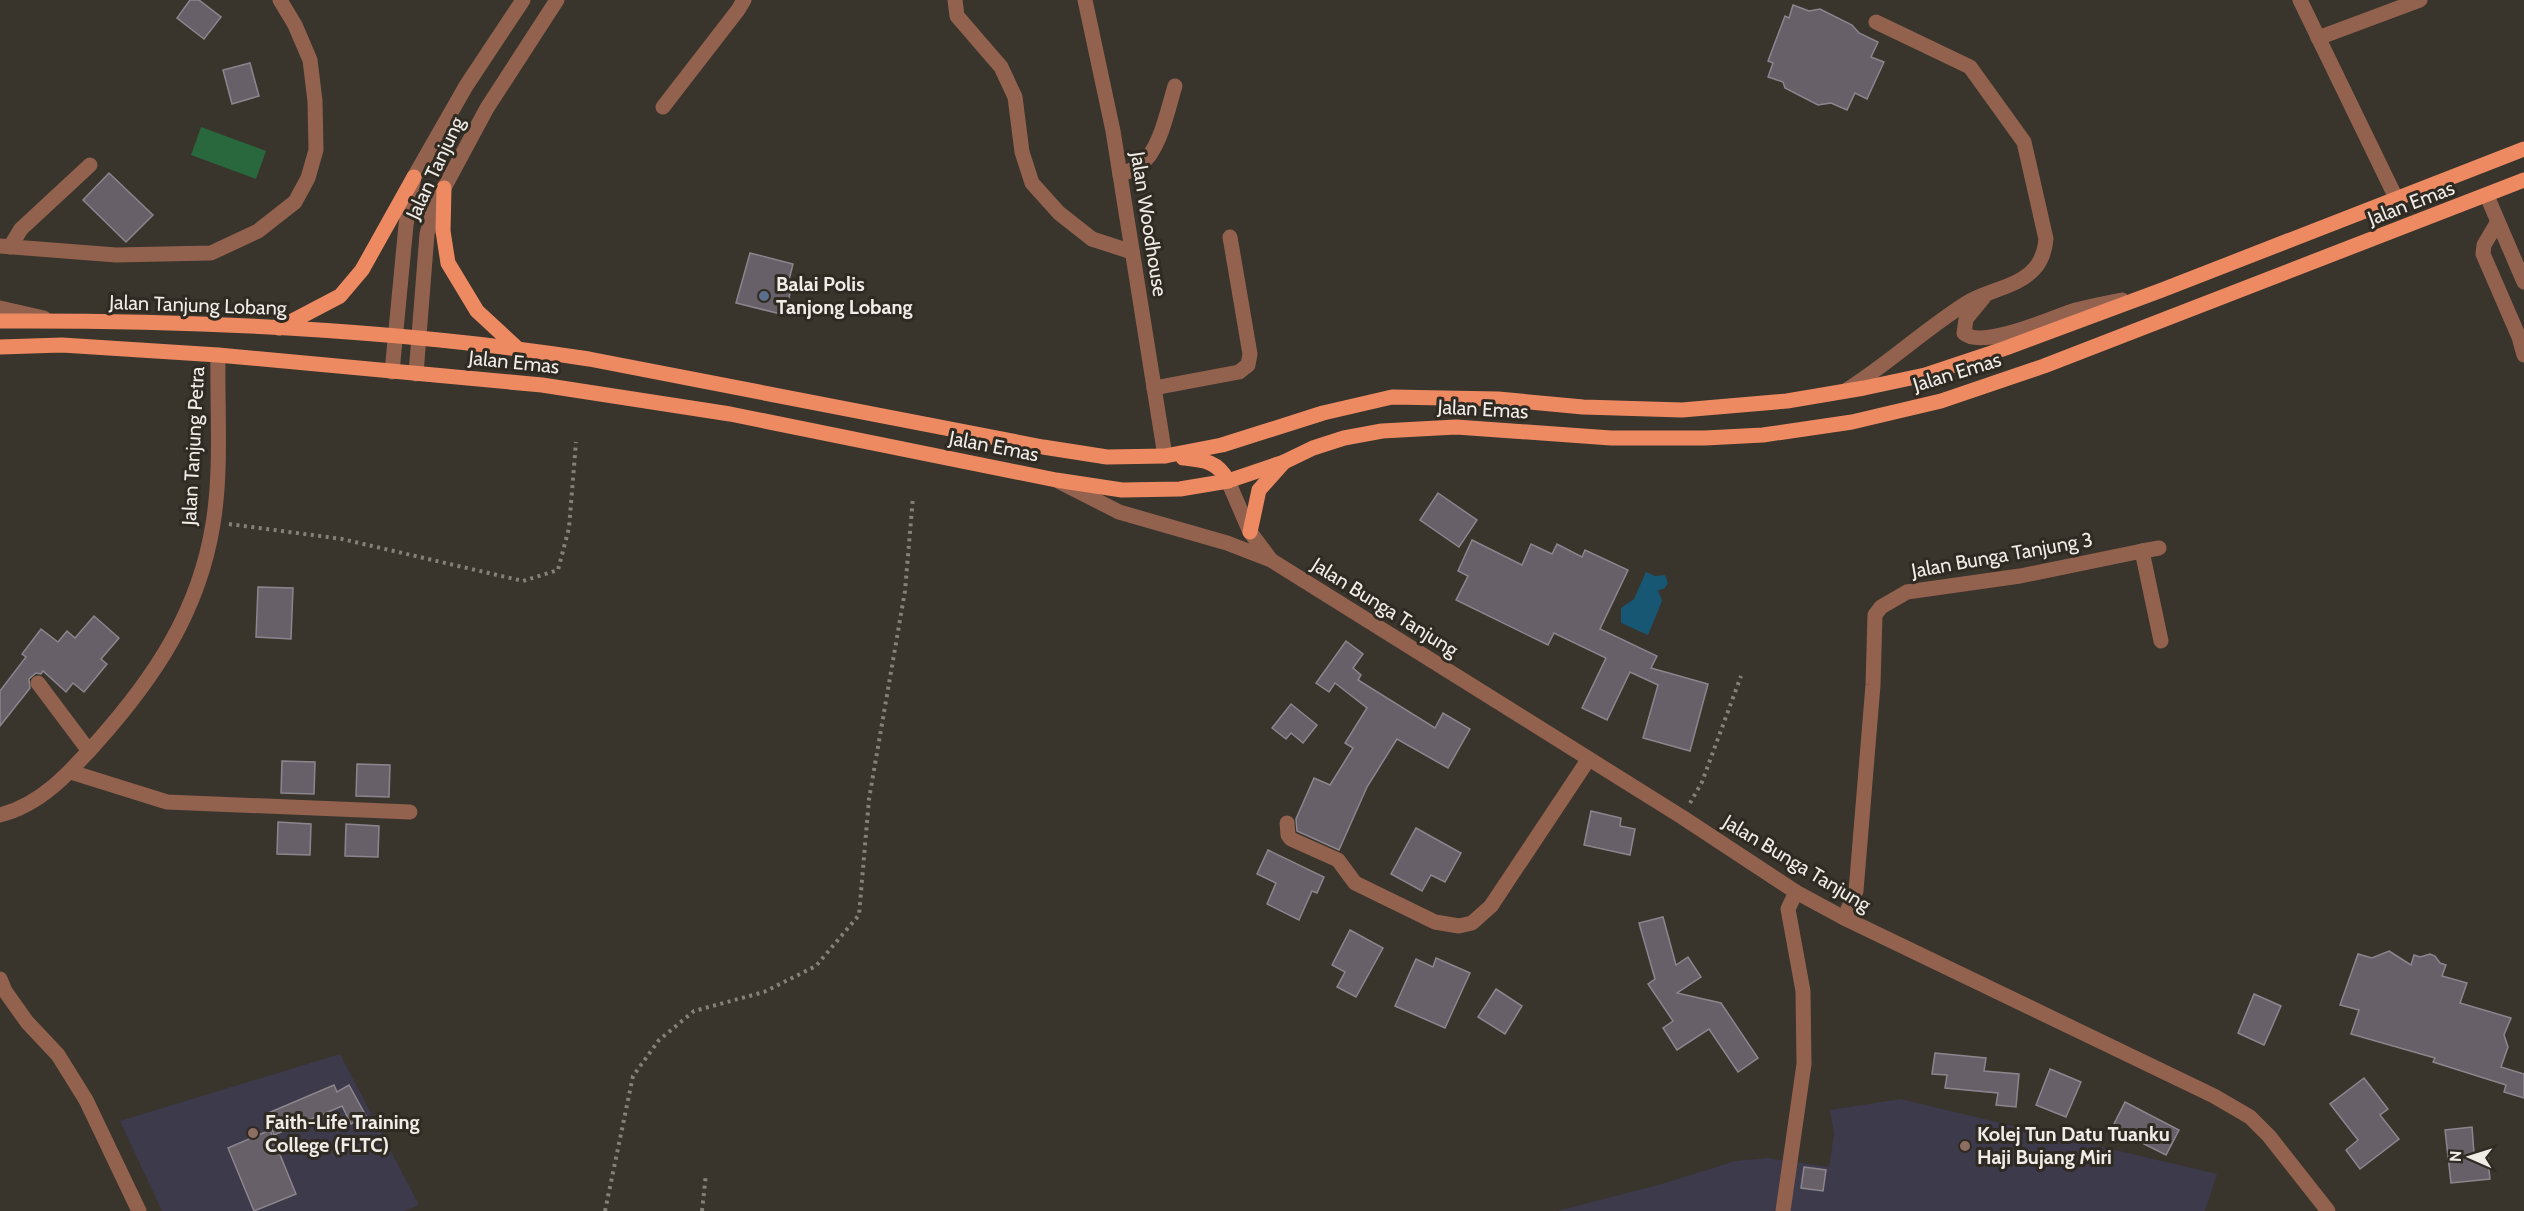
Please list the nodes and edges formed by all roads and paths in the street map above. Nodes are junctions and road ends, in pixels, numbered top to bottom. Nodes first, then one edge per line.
1 (280, 0) edge
2 (523, 0) edge
3 (557, 0) edge
4 (744, 0) edge
5 (955, 0) edge
6 (1085, 0) edge
7 (2300, 0) edge
8 (2420, 0) edge
9 (1876, 21) dead end
10 (2318, 38) junction
11 (1175, 86) dead end
12 (663, 107) dead end
13 (2524, 149) edge
14 (90, 165) dead end
15 (1120, 175) junction
16 (414, 177) junction
17 (2524, 180) edge
18 (444, 189) junction
19 (2487, 196) junction
20 (2397, 200) junction
21 (2498, 223) junction
22 (1230, 237) dead end
23 (5, 246) edge
24 (1132, 252) junction
25 (2524, 282) edge
26 (2162, 290) junction
27 (1985, 295) junction
28 (2501, 295) junction
29 (0, 308) edge
30 (0, 321) edge
31 (57, 321) junction
32 (279, 328) junction
33 (395, 337) junction
34 (419, 339) junction
35 (0, 347) edge
36 (517, 348) junction
37 (218, 355) junction
38 (2524, 355) edge
39 (392, 372) junction
40 (416, 374) junction
41 (1155, 388) junction
42 (1845, 391) junction
43 (576, 442) dead end
44 (1165, 456) junction
45 (1284, 462) junction
46 (1056, 480) junction
47 (1228, 481) junction
48 (913, 497) dead end
49 (213, 522) junction
50 (1250, 532) junction
51 (2159, 548) dead end
52 (2142, 551) junction
53 (1271, 560) junction
54 (2161, 640) dead end
55 (1740, 676) dead end
56 (38, 683) dead end
57 (89, 751) junction
58 (1588, 760) junction
59 (71, 772) junction
60 (410, 812) dead end
61 (0, 815) edge
62 (1682, 817) junction
63 (1287, 823) dead end
64 (1796, 891) junction
65 (1844, 918) junction
66 (0, 979) edge
67 (706, 1174) dead end
68 (139, 1211) edge
69 (605, 1211) edge
70 (702, 1211) edge
71 (1783, 1211) edge
72 (2328, 1211) edge

1 - 23 street
2 - 16 street, Jalan Tanjung
3 - 18 street, Jalan Tanjung
4 - 12 street
5 - 24 street
6 - 15 street, Jalan Woodhouse
7 - 10 street
8 - 10 street
9 - 27 street
10 - 20 street
11 - 15 street
13 - 20 main road, Jalan Emas
14 - 23 street
15 - 24 street, Jalan Woodhouse
16 - 32 main road
16 - 33 street, Jalan Tanjung
17 - 19 main road, Jalan Emas
18 - 34 street, Jalan Tanjung
18 - 36 main road
19 - 21 street
19 - 45 main road, Jalan Emas
20 - 26 main road, Jalan Emas
21 - 25 street
21 - 28 street
22 - 41 street
24 - 41 street, Jalan Woodhouse
25 - 28 street
26 - 27 street
26 - 42 main road, Jalan Emas
27 - 42 street
28 - 38 street
29 - 31 street
30 - 31 main road, Jalan Tanjung Lobang
31 - 32 main road, Jalan Tanjung Lobang
32 - 33 main road, Jalan Tanjung Lobang
33 - 34 main road, Jalan Tanjung Lobang
33 - 39 street, Jalan Tanjung
34 - 36 main road, Jalan Emas
34 - 40 street, Jalan Tanjung
35 - 37 main road
36 - 44 main road, Jalan Emas
37 - 39 main road
37 - 49 street, Jalan Tanjung Petra
39 - 40 main road, Jalan Emas
40 - 46 main road, Jalan Emas
41 - 44 street, Jalan Woodhouse
42 - 44 main road, Jalan Emas
43 - 49 path
44 - 47 main road
45 - 47 main road, Jalan Emas
45 - 50 main road
46 - 47 main road, Jalan Emas
46 - 53 street
47 - 50 street
48 - 69 path
49 - 57 street, Jalan Tanjung Petra
50 - 53 street
51 - 52 street, Jalan Bunga Tanjung 3
52 - 54 street
52 - 65 street, Jalan Bunga Tanjung 3
53 - 58 street, Jalan Bunga Tanjung
55 - 62 path
56 - 57 street
57 - 59 street, Jalan Tanjung Petra
58 - 62 street, Jalan Bunga Tanjung
58 - 63 street
59 - 60 street
59 - 61 street, Jalan Tanjung Petra
62 - 64 street, Jalan Bunga Tanjung
64 - 65 street, Jalan Bunga Tanjung
64 - 71 street
65 - 72 street, Jalan Bunga Tanjung
66 - 68 street
67 - 70 path

